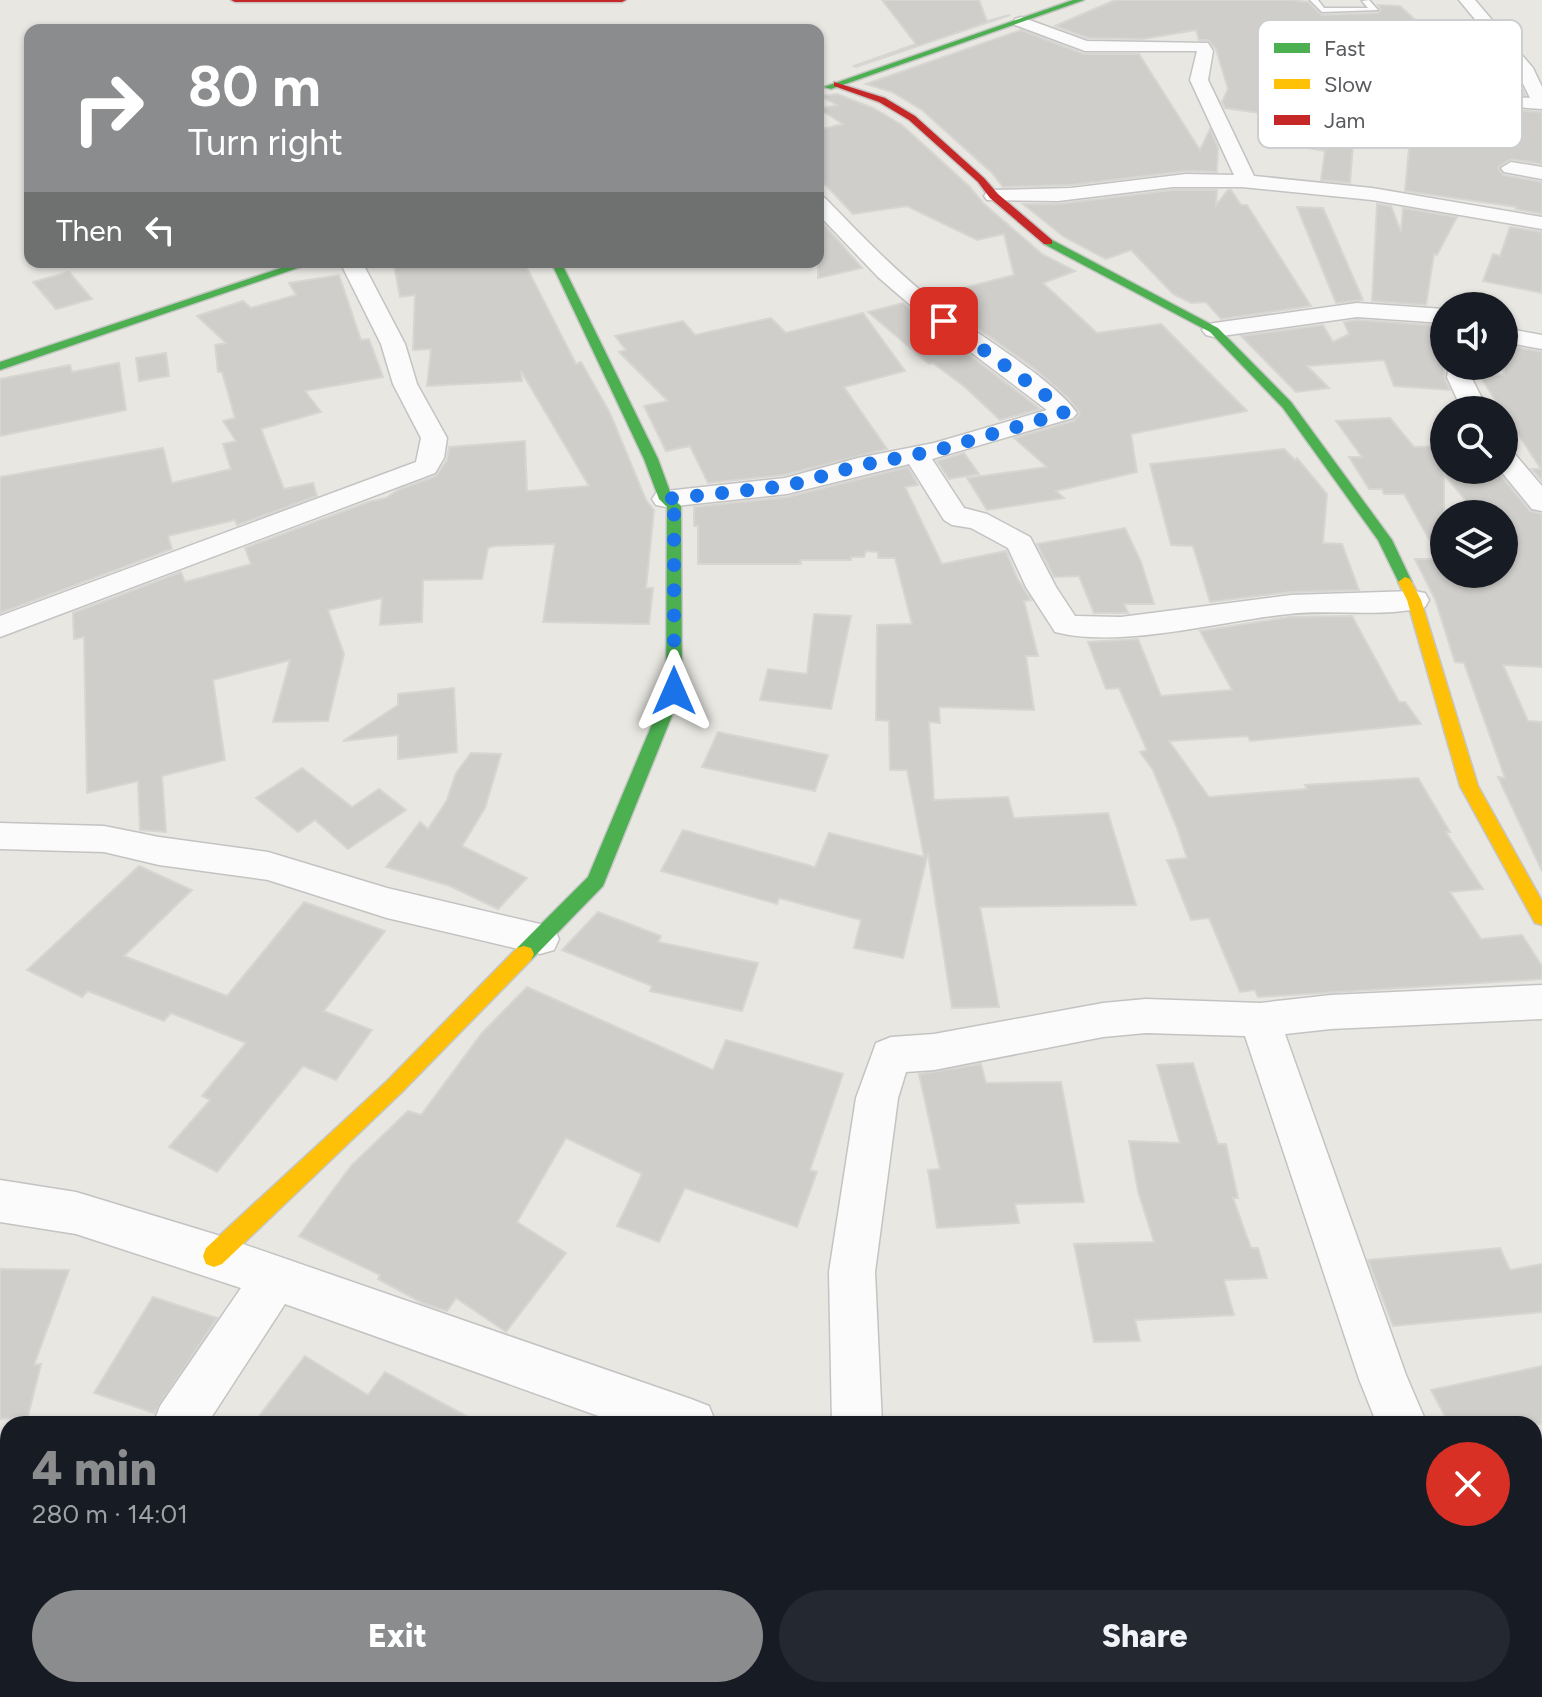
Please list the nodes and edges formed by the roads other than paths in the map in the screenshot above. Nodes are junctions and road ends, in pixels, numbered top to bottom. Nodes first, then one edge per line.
1 (622, 0) edge
2 (1080, 0) edge
3 (1317, 0) edge
4 (1366, 0) edge
5 (1467, 0) edge
6 (244, 1) edge
7 (576, 1) edge
8 (1484, 20) edge
9 (1021, 22) junction
10 (1522, 66) edge
11 (1524, 68) joint
12 (837, 84) junction
13 (824, 88) edge
14 (1522, 103) edge
15 (1511, 168) dead end
16 (1542, 173) edge
17 (1247, 182) junction
18 (994, 196) junction
19 (824, 208) edge
20 (1542, 223) edge
21 (292, 268) edge
22 (354, 268) edge
23 (559, 268) edge
24 (1430, 315) edge
25 (1214, 330) junction
26 (1518, 338) edge
27 (1542, 342) edge
28 (0, 366) edge
29 (916, 454) junction
30 (1518, 475) edge
31 (666, 499) junction
32 (1542, 503) edge
33 (1414, 600) junction
34 (0, 627) edge
35 (0, 836) edge
36 (1542, 918) edge
37 (540, 939) junction
38 (1542, 1002) edge
39 (1260, 1020) junction
40 (0, 1201) edge
41 (214, 1256) junction
42 (275, 1278) junction
43 (183, 1416) edge
44 (668, 1416) edge
45 (857, 1416) edge
46 (1399, 1416) edge

1 - 7 main road
2 - 9 main road
3 - 4 lane
5 - 8 street
6 - 7 main road
9 - 12 main road
9 - 17 street
10 - 11 street
11 - 14 street
12 - 13 main road
12 - 18 main road
15 - 16 street
17 - 18 street
17 - 20 street
18 - 25 main road
19 - 29 street
21 - 28 main road
22 - 34 street
23 - 31 main road
24 - 25 street
25 - 33 main road
26 - 27 street
29 - 31 street
29 - 33 street
30 - 32 street
31 - 37 main road
33 - 36 main road
35 - 37 street
37 - 41 main road
38 - 39 street
39 - 45 street
39 - 46 street
40 - 41 street
41 - 42 street
42 - 43 street
42 - 44 street

